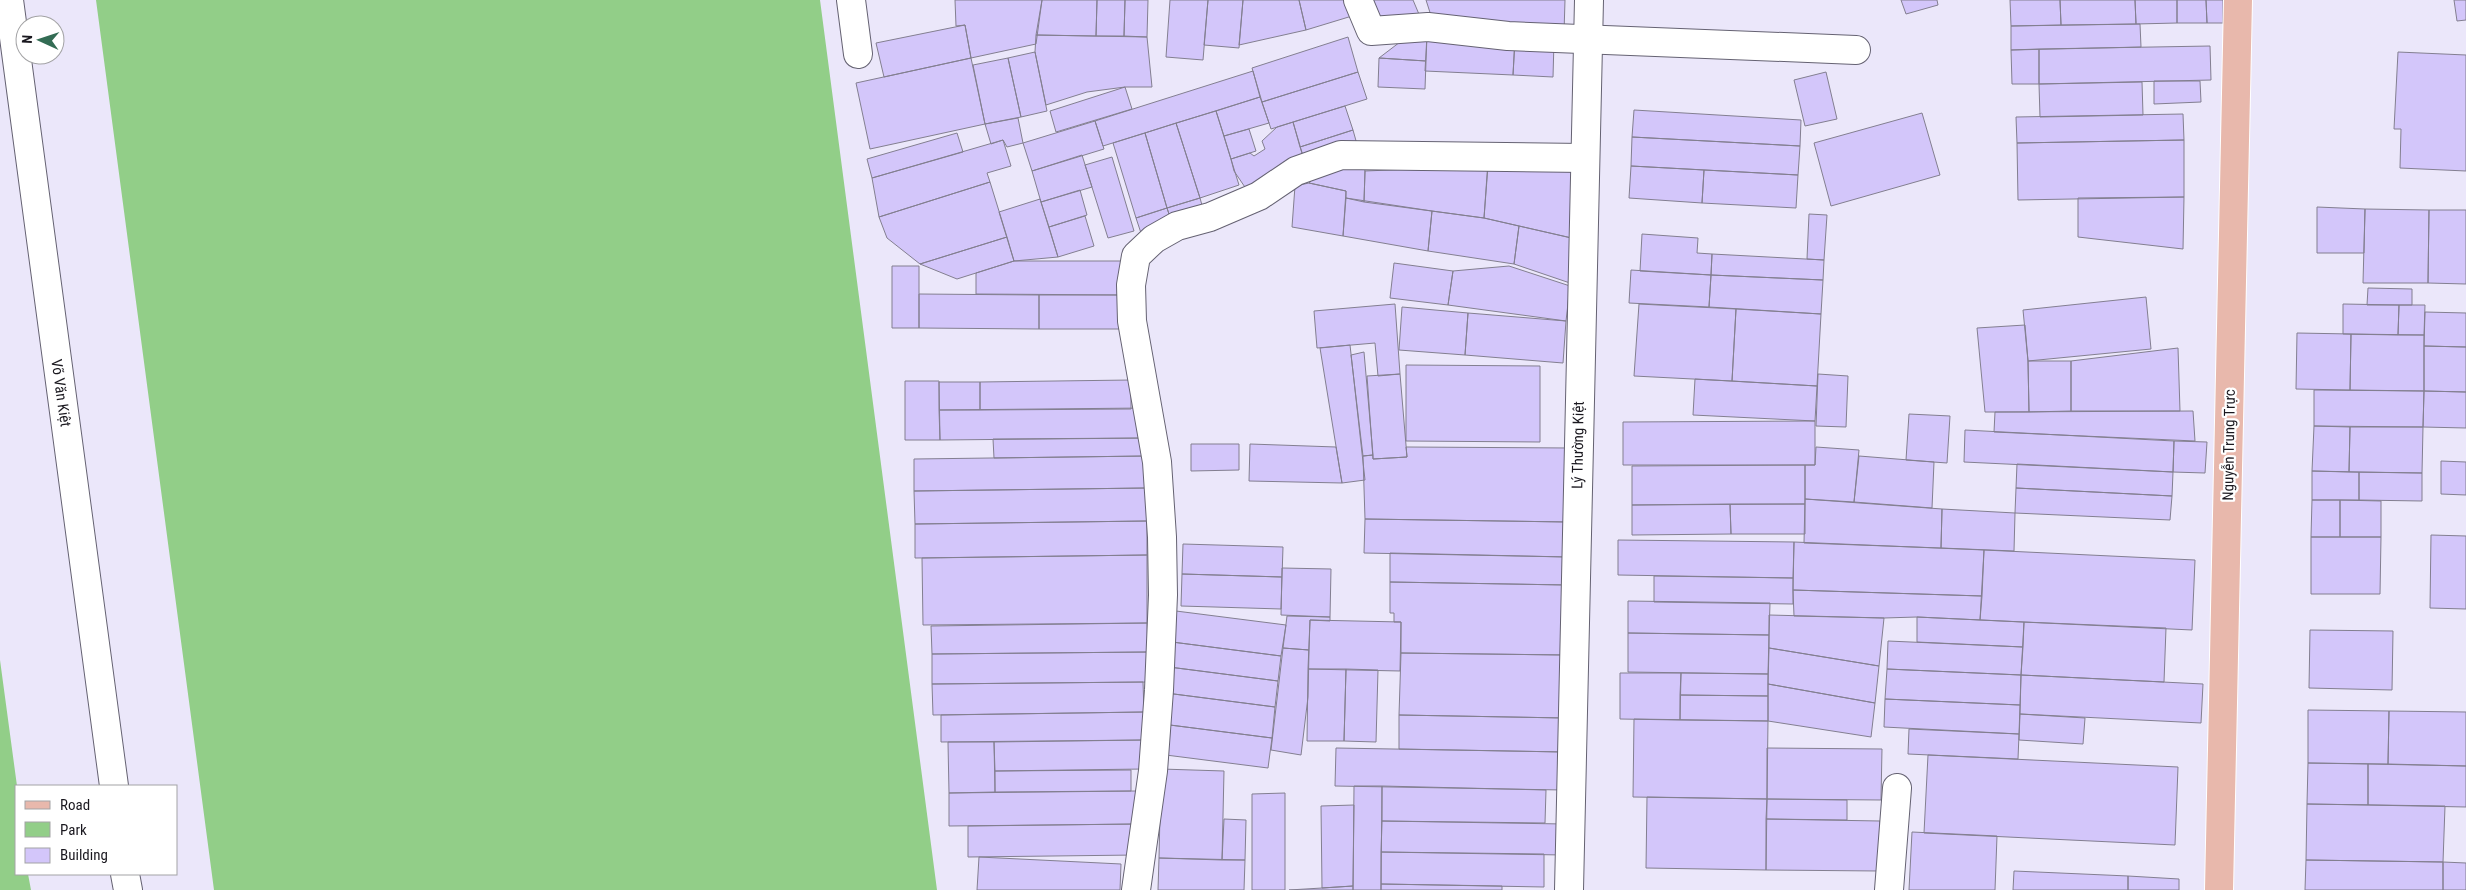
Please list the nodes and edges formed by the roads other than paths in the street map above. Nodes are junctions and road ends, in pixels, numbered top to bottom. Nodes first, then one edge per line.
1 (9, 0) edge
2 (851, 0) edge
3 (1358, 0) edge
4 (1589, 0) edge
5 (2238, 0) edge
6 (1589, 40) junction
7 (1856, 50) dead end
8 (858, 54) dead end
9 (1584, 158) junction
10 (114, 785) edge
11 (1897, 788) dead end
12 (125, 875) edge
13 (128, 890) edge
14 (1136, 890) edge
15 (1569, 890) edge
16 (1889, 890) edge
17 (2219, 890) edge

1 - 10 street, Võ Văn Kiệt
2 - 8 street
3 - 6 street
4 - 6 street, Lý Thường Kiệt
5 - 17 main road, Nguyễn Trung Trực
6 - 7 street
6 - 9 street, Lý Thường Kiệt
9 - 14 street
9 - 15 street, Lý Thường Kiệt
11 - 16 street
12 - 13 street

